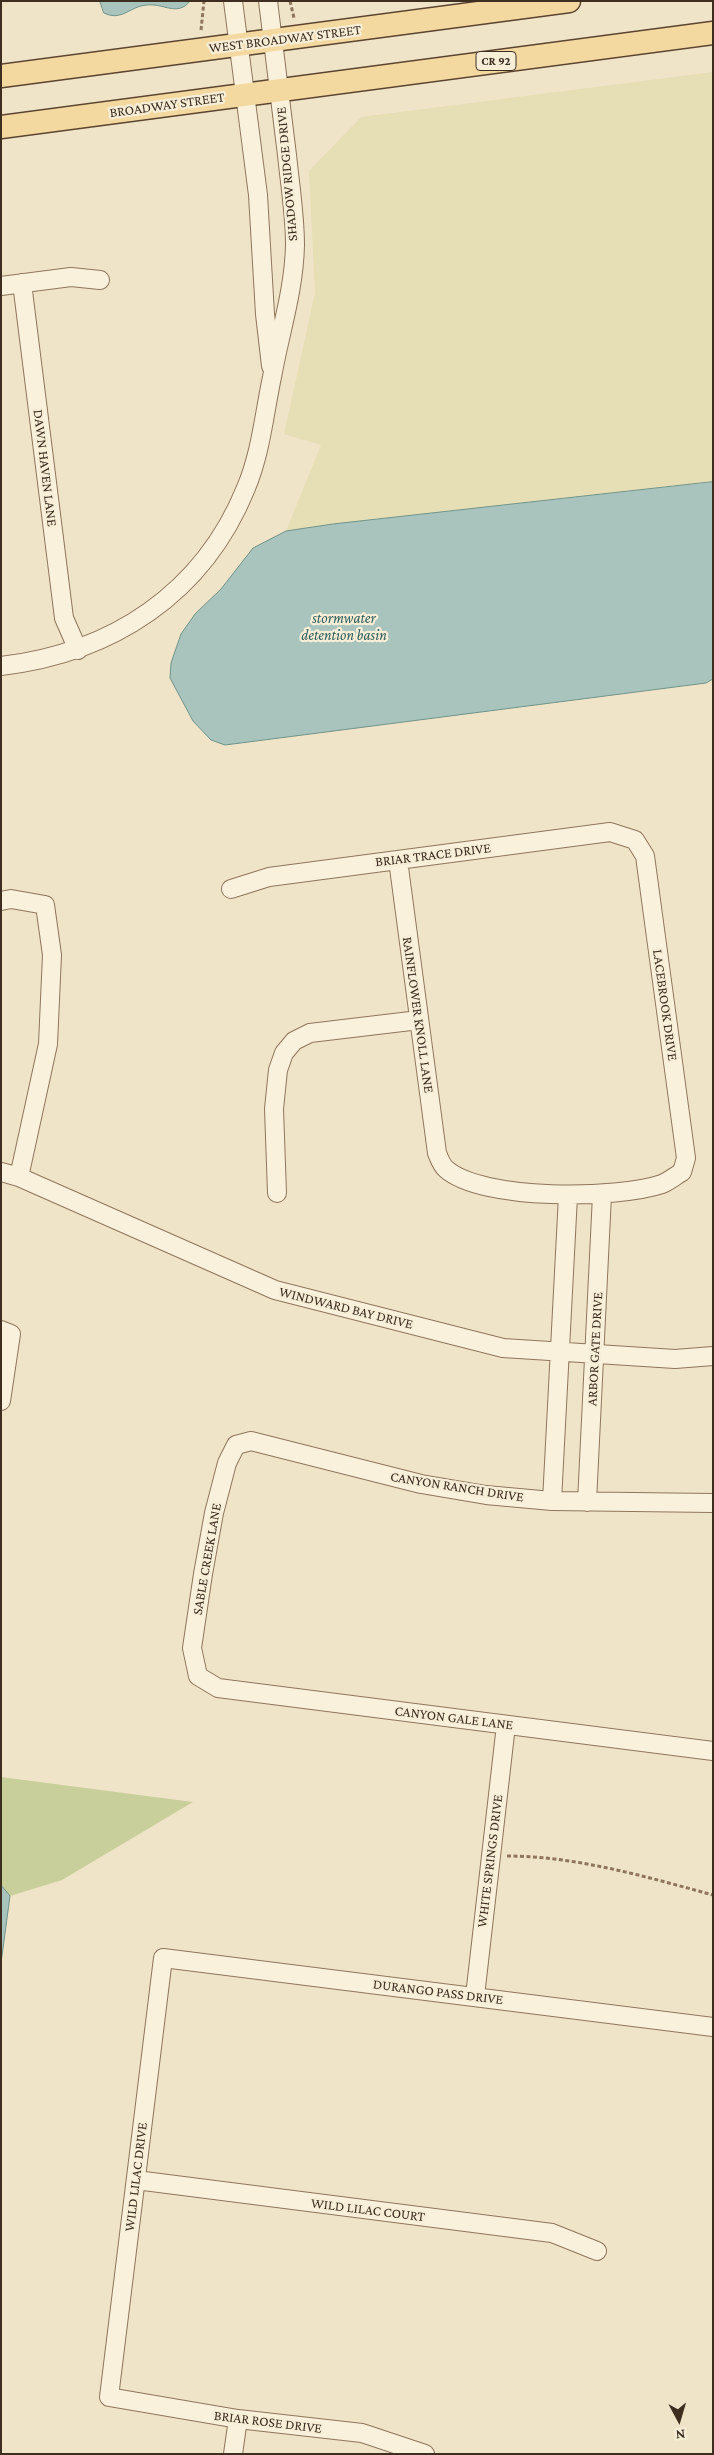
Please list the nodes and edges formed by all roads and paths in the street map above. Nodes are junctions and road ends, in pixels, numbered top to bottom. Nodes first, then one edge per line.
1 (204, 1) edge
2 (233, 1) edge
3 (268, 1) edge
4 (290, 1) edge
5 (569, 1) edge
6 (294, 18) dead end
7 (201, 30) dead end
8 (713, 33) edge
9 (273, 40) junction
10 (238, 45) junction
11 (1, 76) edge
12 (279, 90) junction
13 (244, 94) junction
14 (1, 127) edge
15 (100, 280) dead end
16 (22, 283) junction
17 (1, 286) edge
18 (272, 377) junction
19 (78, 650) junction
20 (1, 666) edge
21 (635, 840) joint
22 (398, 860) junction
23 (231, 888) dead end
24 (1, 901) edge
25 (419, 1020) junction
26 (1, 1172) edge
27 (19, 1177) junction
28 (277, 1192) dead end
29 (602, 1195) junction
30 (568, 1196) junction
31 (6, 1332) edge
32 (560, 1352) junction
33 (594, 1354) junction
34 (713, 1356) edge
35 (1, 1401) edge
36 (236, 1446) joint
37 (552, 1502) junction
38 (587, 1502) junction
39 (713, 1504) edge
40 (198, 1676) joint
41 (506, 1725) junction
42 (713, 1752) edge
43 (511, 1856) dead end
44 (713, 1895) edge
45 (164, 1958) joint
46 (475, 1996) junction
47 (713, 2027) edge
48 (136, 2180) junction
49 (597, 2251) dead end
50 (109, 2397) joint
51 (238, 2419) junction
52 (234, 2454) edge
53 (425, 2454) edge

1 - 7 path
2 - 10 street, SHADOW RIDGE DRIVE
3 - 9 street, SHADOW RIDGE DRIVE
4 - 6 path
5 - 9 main road, WEST BROADWAY STREET
8 - 12 main road, CR 92
9 - 10 main road, WEST BROADWAY STREET
9 - 12 street, SHADOW RIDGE DRIVE
10 - 11 main road, WEST BROADWAY STREET
10 - 13 street, SHADOW RIDGE DRIVE
12 - 13 main road, BROADWAY STREET / CR 92
12 - 18 street, SHADOW RIDGE DRIVE
13 - 14 main road, BROADWAY STREET / CR 92
13 - 18 street, SHADOW RIDGE DRIVE
15 - 16 street
16 - 17 street
16 - 19 street, DAWN HAVEN LANE
18 - 19 street, SHADOW RIDGE DRIVE
19 - 20 street, SHADOW RIDGE DRIVE
21 - 22 street, BRIAR TRACE DRIVE
21 - 29 street, LACEBROOK DRIVE
22 - 23 street, BRIAR TRACE DRIVE
22 - 25 street, RAINFLOWER KNOLL LANE
24 - 27 street
25 - 28 street
25 - 30 street, RAINFLOWER KNOLL LANE
26 - 27 street, WINDWARD BAY DRIVE
27 - 32 street, WINDWARD BAY DRIVE
29 - 30 street
29 - 33 street, ARBOR GATE DRIVE
30 - 32 street
31 - 35 street
32 - 33 street, WINDWARD BAY DRIVE
32 - 37 street
33 - 34 street, WINDWARD BAY DRIVE
33 - 38 street, ARBOR GATE DRIVE
36 - 37 street, CANYON RANCH DRIVE
36 - 40 street, SABLE CREEK LANE
37 - 38 street, CANYON RANCH DRIVE
38 - 39 street, CANYON RANCH DRIVE
40 - 41 street, CANYON GALE LANE
41 - 42 street, CANYON GALE LANE
41 - 46 street, WHITE SPRINGS DRIVE
43 - 44 path
45 - 46 street, DURANGO PASS DRIVE
45 - 48 street, WILD LILAC DRIVE
46 - 47 street, DURANGO PASS DRIVE
48 - 49 street, WILD LILAC COURT
48 - 50 street, WILD LILAC DRIVE
50 - 51 street, BRIAR ROSE DRIVE
51 - 52 street
51 - 53 street, BRIAR ROSE DRIVE

